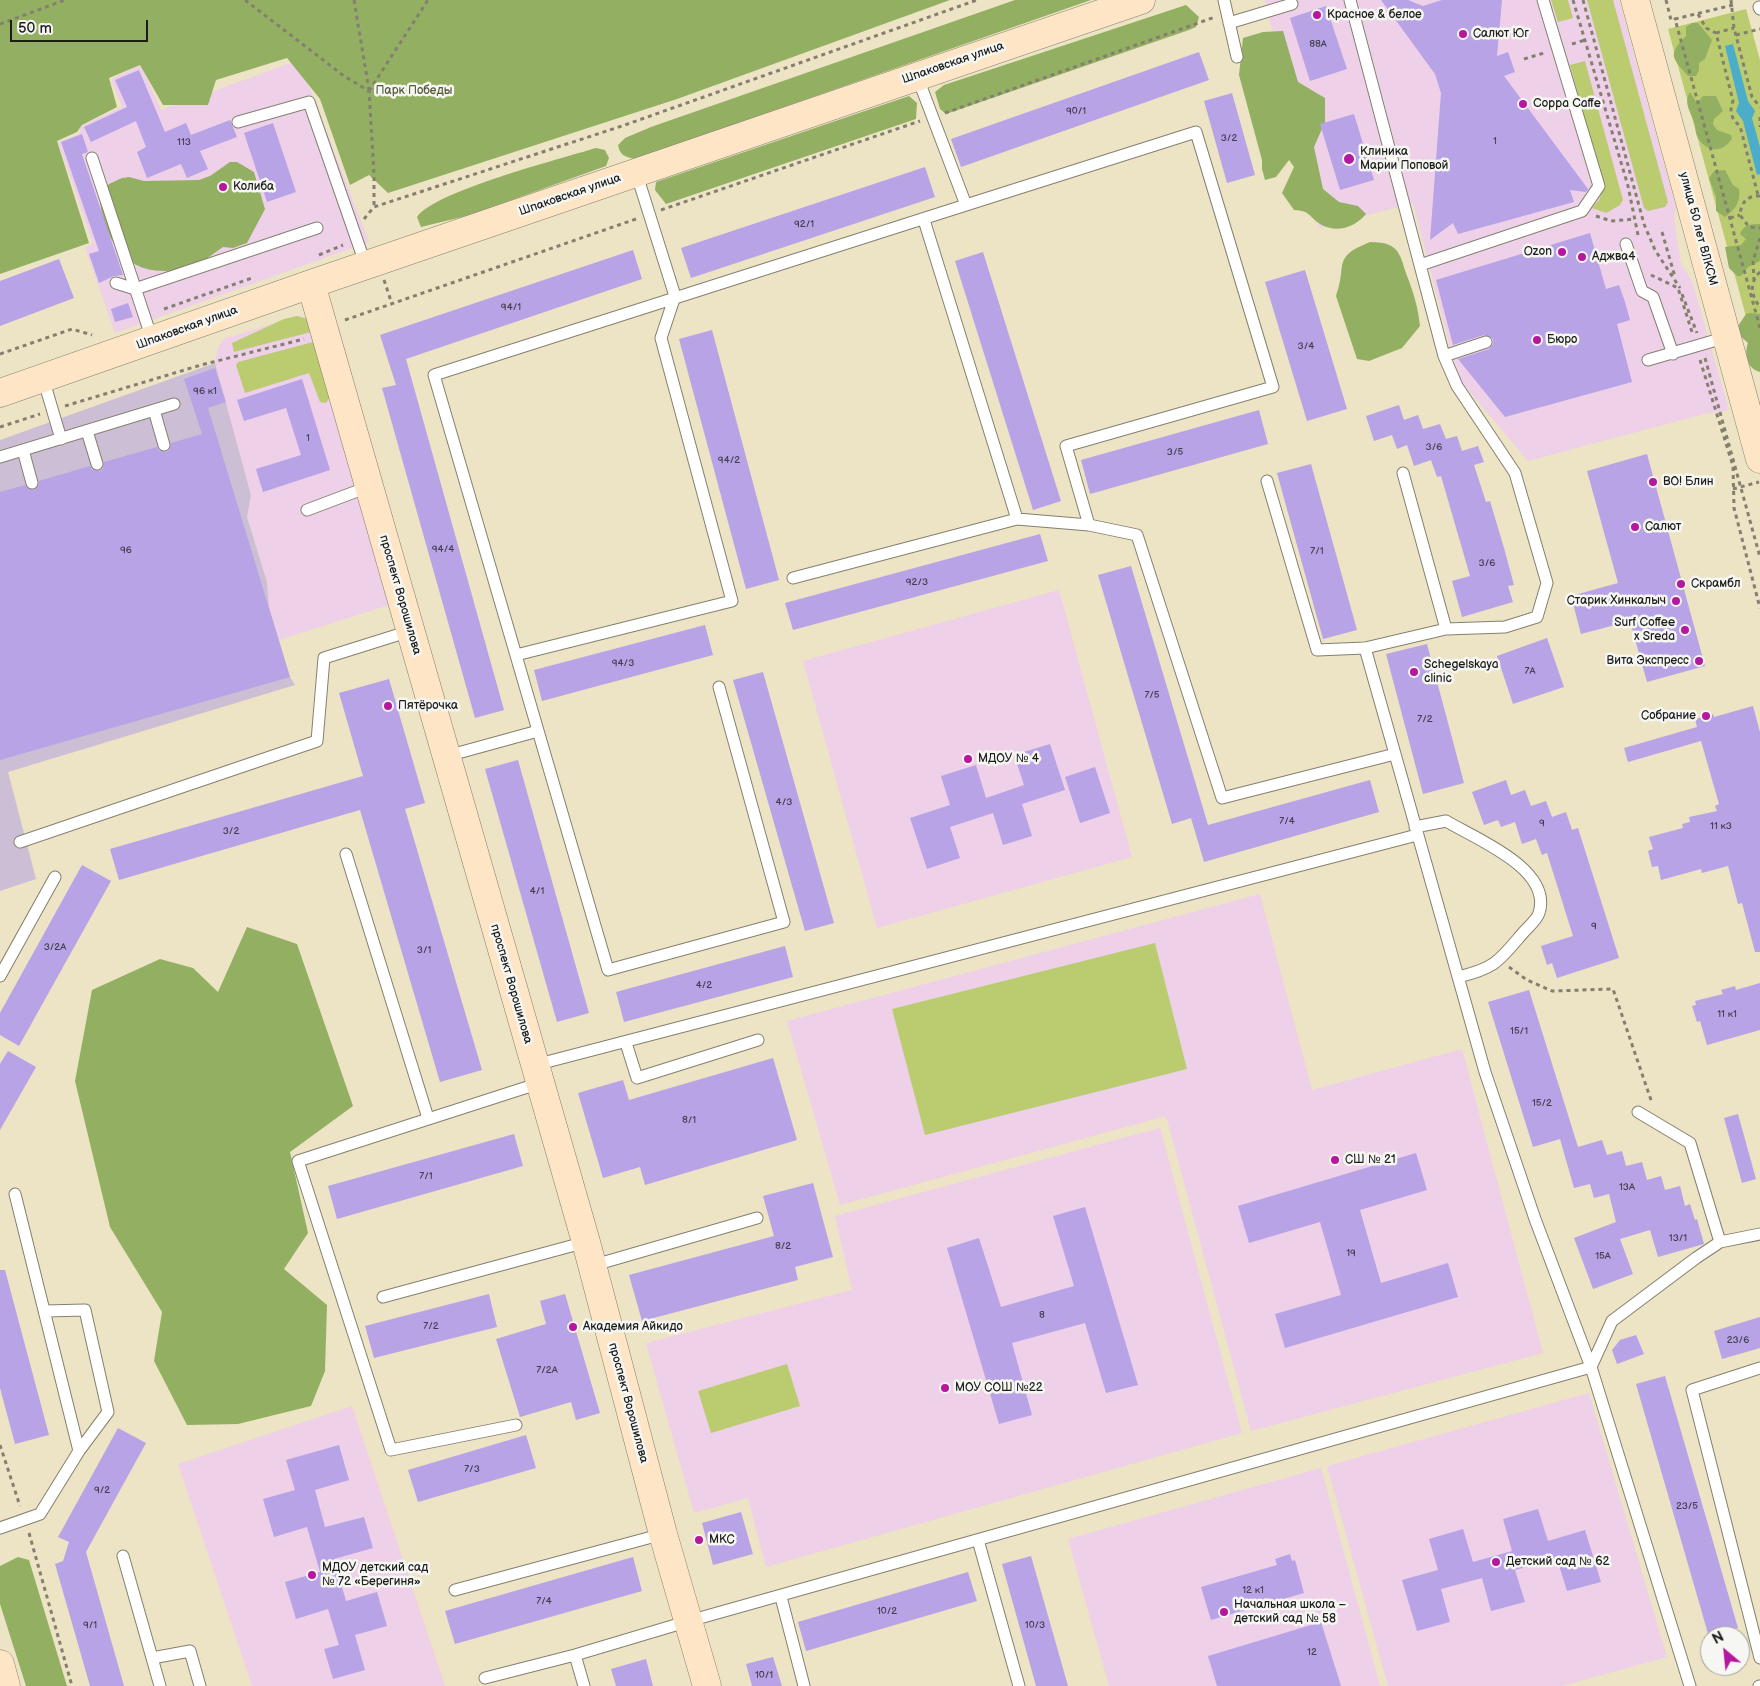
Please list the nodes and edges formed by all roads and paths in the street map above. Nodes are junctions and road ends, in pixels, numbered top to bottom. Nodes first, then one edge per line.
1 (65, 0) edge
2 (244, 0) edge
3 (354, 0) edge
4 (428, 0) edge
5 (977, 0) edge
6 (1140, 0) edge
7 (1224, 0) edge
8 (1350, 0) edge
9 (1543, 0) edge
10 (1583, 0) edge
11 (1635, 0) edge
12 (1666, 0) edge
13 (1732, 2) edge
14 (1292, 4) dead end
15 (1698, 14) junction
16 (1228, 18) junction
17 (1675, 19) junction
18 (0, 24) edge
19 (1734, 28) junction
20 (1760, 29) edge
21 (1716, 33) junction
22 (1736, 35) junction
23 (1236, 57) dead end
24 (917, 75) junction
25 (369, 91) junction
26 (1760, 106) edge
27 (933, 117) junction
28 (1760, 118) edge
29 (238, 122) dead end
30 (1760, 127) edge
31 (92, 158) dead end
32 (636, 172) junction
33 (1759, 195) edge
34 (966, 205) junction
35 (374, 206) junction
36 (1582, 211) junction
37 (649, 214) junction
38 (1740, 215) junction
39 (1730, 218) junction
40 (1634, 219) dead end
41 (924, 220) junction
42 (317, 228) dead end
43 (1760, 228) edge
44 (354, 231) junction
45 (1662, 232) dead end
46 (1760, 238) edge
47 (1626, 244) dead end
48 (313, 257) dead end
49 (1420, 265) junction
50 (366, 266) junction
51 (1760, 272) edge
52 (258, 276) dead end
53 (1754, 281) junction
54 (1676, 282) junction
55 (116, 283) dead end
56 (311, 284) junction
57 (1678, 288) dead end
58 (135, 289) junction
59 (1751, 293) junction
60 (675, 296) junction
61 (1760, 307) edge
62 (324, 327) junction
63 (1760, 328) edge
64 (148, 329) junction
65 (99, 332) dead end
66 (1727, 337) junction
67 (1486, 342) dead end
68 (1701, 344) junction
69 (0, 354) edge
70 (1672, 354) junction
71 (1444, 356) junction
72 (1648, 360) dead end
73 (43, 378) junction
74 (0, 393) edge
75 (174, 404) dead end
76 (52, 409) junction
77 (154, 410) junction
78 (0, 427) edge
79 (87, 431) junction
80 (61, 439) junction
81 (164, 445) dead end
82 (23, 450) junction
83 (0, 457) edge
84 (1760, 459) edge
85 (96, 464) dead end
86 (1403, 473) dead end
87 (1267, 481) dead end
88 (1760, 482) edge
89 (32, 483) dead end
90 (368, 487) junction
91 (1742, 487) junction
92 (1733, 489) dead end
93 (307, 510) dead end
94 (1017, 519) junction
95 (1089, 525) junction
96 (1760, 557) edge
97 (793, 578) dead end
98 (1446, 629) junction
99 (410, 631) junction
100 (1365, 648) junction
101 (516, 655) junction
102 (719, 687) dead end
103 (538, 731) junction
104 (1395, 754) junction
105 (447, 756) junction
106 (1416, 831) junction
107 (20, 842) dead end
108 (346, 854) dead end
109 (55, 877) dead end
110 (1499, 960) junction
111 (0, 976) edge
112 (1458, 977) junction
113 (758, 1040) dead end
114 (626, 1043) junction
115 (537, 1074) junction
116 (1638, 1112) dead end
117 (428, 1118) junction
118 (1656, 1124) junction
119 (15, 1194) dead end
120 (757, 1218) dead end
121 (1760, 1234) edge
122 (1720, 1242) junction
123 (588, 1254) junction
124 (383, 1297) dead end
125 (45, 1310) junction
126 (1591, 1368) junction
127 (1760, 1368) edge
128 (516, 1425) dead end
129 (0, 1445) edge
130 (79, 1451) junction
131 (25, 1520) junction
132 (0, 1528) edge
133 (663, 1534) junction
134 (978, 1540) junction
135 (123, 1556) dead end
136 (455, 1590) dead end
137 (781, 1597) junction
138 (689, 1622) junction
139 (575, 1656) junction
140 (152, 1658) junction
141 (1760, 1658) edge
142 (484, 1678) dead end
143 (72, 1686) edge
144 (160, 1686) edge
145 (200, 1686) edge
146 (584, 1686) edge
147 (707, 1686) edge
148 (804, 1686) edge
149 (1019, 1686) edge
150 (1690, 1686) edge

1 - 18 path
2 - 25 path
3 - 25 path
4 - 25 path
5 - 35 path
6 - 24 street, Шпаковская улица
7 - 16 lane
8 - 49 lane
9 - 36 lane
10 - 54 path
11 - 66 street, улица 50 лет ВЛКСМ
12 - 17 path
13 - 15 path
13 - 19 path
14 - 16 lane
15 - 17 path
15 - 21 path
16 - 23 lane
16 - 27 path
17 - 39 path
19 - 21 path
19 - 22 path
20 - 22 path
21 - 33 path
22 - 26 path
24 - 27 lane
24 - 32 street, Шпаковская улица
25 - 35 path
27 - 34 lane
27 - 37 path
28 - 30 path
29 - 44 lane
31 - 58 lane
32 - 37 lane
32 - 50 street, Шпаковская улица
33 - 38 path
34 - 41 lane
34 - 95 lane
35 - 44 path
36 - 40 path
36 - 49 lane
37 - 60 lane
37 - 62 path
38 - 39 path
38 - 43 path
39 - 59 path
41 - 60 lane
41 - 94 lane
42 - 58 lane
44 - 48 path
44 - 50 lane
45 - 54 path
46 - 53 path
47 - 70 lane
49 - 71 lane
50 - 56 street, Шпаковская улица
51 - 53 path
52 - 64 path
53 - 59 path
54 - 57 path
54 - 68 path
55 - 58 lane
56 - 62 street, проспект Ворошилова
56 - 64 street, Шпаковская улица
58 - 64 lane
59 - 61 path
59 - 63 path
60 - 101 lane
60 - 101 lane
62 - 76 path
62 - 90 street, проспект Ворошилова
64 - 73 street, Шпаковская улица
65 - 69 path
66 - 68 lane
66 - 84 street, улица 50 лет ВЛКСМ
67 - 71 lane
68 - 70 lane
68 - 91 path
70 - 72 lane
71 - 98 lane
73 - 74 street, Шпаковская улица
73 - 76 lane
75 - 77 lane
76 - 78 path
76 - 80 lane
77 - 79 lane
77 - 81 lane
79 - 80 lane
79 - 85 lane
80 - 82 lane
82 - 83 lane
82 - 89 lane
86 - 98 lane
87 - 100 lane
88 - 91 path
90 - 93 lane
90 - 99 street, проспект Ворошилова
91 - 92 path
91 - 96 path
94 - 95 lane
94 - 97 lane
95 - 104 lane
98 - 100 lane
99 - 105 street, проспект Ворошилова
99 - 107 lane
100 - 104 lane
101 - 103 lane
102 - 103 lane
103 - 105 lane
104 - 106 lane
105 - 115 street, проспект Ворошилова
106 - 110 lane
106 - 112 lane
106 - 114 lane
108 - 117 lane
109 - 111 lane
110 - 112 lane
110 - 118 path
112 - 126 lane
113 - 114 lane
114 - 115 lane
115 - 117 lane
115 - 123 street, проспект Ворошилова
116 - 118 lane
117 - 128 lane
118 - 122 lane
119 - 125 lane
120 - 123 lane
121 - 122 lane
122 - 126 lane
123 - 124 lane
123 - 133 street, проспект Ворошилова
125 - 130 lane
125 - 130 lane
126 - 134 lane
126 - 150 lane
127 - 141 lane
129 - 131 path
130 - 131 lane
131 - 132 lane
131 - 143 path
133 - 136 lane
133 - 138 street, проспект Ворошилова
134 - 137 lane
134 - 149 lane
135 - 140 lane
137 - 138 lane
137 - 148 lane
138 - 139 lane
138 - 147 street, проспект Ворошилова
139 - 142 lane
139 - 146 lane
140 - 144 lane
140 - 145 lane

